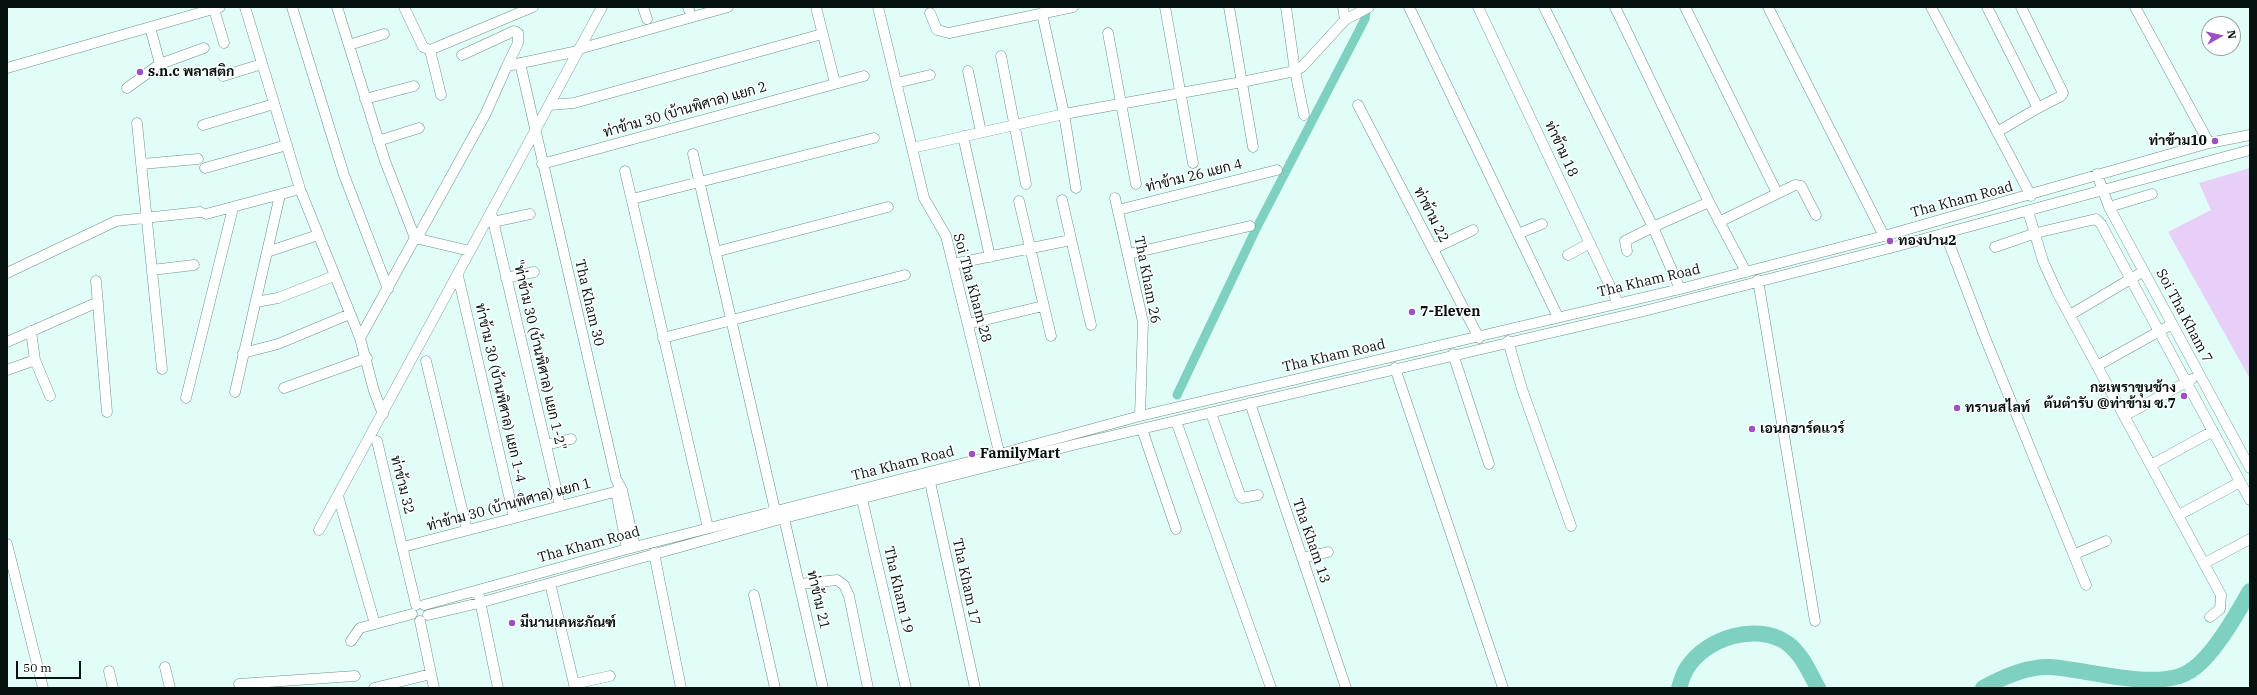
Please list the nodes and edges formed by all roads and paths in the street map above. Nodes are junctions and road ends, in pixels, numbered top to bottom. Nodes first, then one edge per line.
1 (245, 7) edge
2 (292, 7) edge
3 (337, 7) edge
4 (533, 7) edge
5 (602, 7) edge
6 (643, 7) edge
7 (728, 7) edge
8 (816, 7) edge
9 (878, 7) edge
10 (1073, 7) edge
11 (1165, 7) edge
12 (1229, 7) edge
13 (1286, 7) edge
14 (1343, 7) edge
15 (1409, 7) edge
16 (1478, 7) edge
17 (1544, 7) edge
18 (1615, 7) edge
19 (1685, 7) edge
20 (1768, 7) edge
21 (1931, 7) edge
22 (1987, 7) edge
23 (2021, 7) edge
24 (2135, 7) edge
25 (217, 8) edge
26 (409, 8) edge
27 (1367, 8) edge
28 (185, 12) edge
29 (930, 13) dead end
30 (1042, 13) junction
31 (647, 19) dead end
32 (1345, 20) junction
33 (150, 27) junction
34 (1108, 33) dead end
35 (384, 34) dead end
36 (822, 34) junction
37 (224, 43) dead end
38 (349, 44) junction
39 (204, 48) dead end
40 (430, 50) junction
41 (579, 50) junction
42 (462, 55) dead end
43 (1001, 56) dead end
44 (520, 63) junction
45 (160, 64) junction
46 (262, 64) junction
47 (507, 66) junction
48 (7, 68) edge
49 (1294, 70) junction
50 (968, 71) dead end
51 (930, 75) dead end
52 (223, 76) dead end
53 (864, 76) dead end
54 (1242, 82) junction
55 (835, 83) junction
56 (896, 83) junction
57 (414, 86) dead end
58 (127, 88) dead end
59 (1180, 93) junction
60 (441, 95) dead end
61 (365, 99) junction
62 (274, 104) junction
63 (1121, 104) junction
64 (549, 105) junction
65 (1358, 105) dead end
66 (2038, 108) junction
67 (1064, 114) junction
68 (1304, 115) dead end
69 (137, 123) dead end
70 (1014, 124) junction
71 (204, 125) dead end
72 (419, 128) dead end
73 (981, 132) junction
74 (1997, 132) junction
75 (535, 133) junction
76 (2250, 135) edge
77 (963, 136) junction
78 (874, 138) dead end
79 (378, 141) junction
80 (2210, 143) junction
81 (287, 145) junction
82 (1253, 147) dead end
83 (912, 148) junction
84 (2250, 150) edge
85 (692, 154) dead end
86 (198, 159) dead end
87 (1193, 163) dead end
88 (142, 164) junction
89 (542, 164) junction
90 (205, 168) dead end
91 (1277, 170) dead end
92 (625, 171) dead end
93 (2098, 174) junction
94 (699, 183) junction
95 (1026, 184) dead end
96 (1136, 184) dead end
97 (1076, 188) dead end
98 (300, 189) junction
99 (2103, 191) junction
100 (1777, 193) junction
101 (2152, 194) dead end
102 (280, 195) junction
103 (2030, 196) junction
104 (1115, 198) dead end
105 (632, 199) junction
106 (1062, 200) dead end
107 (1019, 201) dead end
108 (1709, 202) junction
109 (888, 207) dead end
110 (2109, 207) junction
111 (232, 208) junction
112 (1118, 210) junction
113 (2028, 211) junction
114 (491, 212) junction
115 (530, 214) dead end
116 (1816, 214) dead end
117 (146, 217) junction
118 (493, 222) junction
119 (1719, 222) junction
120 (1542, 224) dead end
121 (1250, 226) dead end
122 (1653, 227) junction
123 (1473, 230) dead end
124 (1945, 233) junction
125 (2036, 233) junction
126 (1518, 234) junction
127 (318, 235) junction
128 (1884, 236) junction
129 (416, 238) junction
130 (1071, 240) junction
131 (1590, 243) junction
132 (1994, 247) dead end
133 (1030, 248) junction
134 (1433, 249) junction
135 (470, 251) junction
136 (1627, 251) dead end
137 (267, 252) junction
138 (715, 252) junction
139 (1129, 254) junction
140 (1568, 255) dead end
141 (990, 257) junction
142 (953, 264) junction
143 (194, 265) dead end
144 (152, 270) junction
145 (2144, 271) junction
146 (534, 272) dead end
147 (1746, 272) junction
148 (7, 273) edge
149 (905, 275) dead end
150 (334, 276) junction
151 (458, 276) junction
152 (506, 278) junction
153 (2130, 279) junction
154 (1758, 280) junction
155 (96, 281) dead end
156 (388, 289) junction
157 (1680, 289) junction
158 (98, 302) junction
159 (256, 302) junction
160 (1618, 303) junction
161 (1043, 306) junction
162 (350, 314) junction
163 (2070, 315) junction
164 (1558, 317) junction
165 (731, 320) junction
166 (968, 324) junction
167 (2172, 324) junction
168 (1091, 325) dead end
169 (31, 331) junction
170 (2159, 332) junction
171 (1051, 336) dead end
172 (360, 338) junction
173 (663, 338) junction
174 (1479, 338) junction
175 (1508, 341) junction
176 (7, 342) edge
177 (243, 353) junction
178 (1454, 354) junction
179 (366, 358) junction
180 (35, 360) junction
181 (426, 362) dead end
182 (1349, 366) junction
183 (2097, 366) junction
184 (1395, 368) junction
185 (162, 369) dead end
186 (7, 370) edge
187 (2200, 375) junction
188 (1352, 378) junction
189 (2186, 382) junction
190 (284, 388) dead end
191 (235, 392) dead end
192 (50, 396) dead end
193 (186, 398) dead end
194 (1250, 403) junction
195 (107, 412) dead end
196 (1211, 412) junction
197 (383, 414) junction
198 (1140, 416) junction
199 (2124, 416) junction
200 (1176, 421) junction
201 (1142, 429) junction
202 (2213, 431) junction
203 (571, 439) dead end
204 (377, 441) dead end
205 (546, 445) junction
206 (1001, 459) junction
207 (1489, 464) dead end
208 (2151, 465) junction
209 (2250, 468) edge
210 (930, 482) junction
211 (2240, 482) junction
212 (619, 491) junction
213 (1258, 495) dead end
214 (338, 496) junction
215 (862, 499) junction
216 (2250, 500) edge
217 (560, 505) junction
218 (775, 510) junction
219 (2179, 515) junction
220 (514, 517) junction
221 (784, 518) junction
222 (1571, 526) dead end
223 (708, 528) junction
224 (1176, 529) dead end
225 (319, 530) dead end
226 (467, 530) junction
227 (2250, 539) edge
228 (2106, 541) dead end
229 (7, 544) edge
230 (403, 547) junction
231 (631, 548) junction
232 (1328, 552) dead end
233 (654, 553) junction
234 (2075, 554) junction
235 (1302, 558) junction
236 (2205, 563) junction
237 (550, 583) junction
238 (800, 584) junction
239 (2086, 585) dead end
240 (478, 589) junction
241 (754, 595) dead end
242 (479, 602) junction
243 (420, 612) junction
244 (2210, 618) dead end
245 (1814, 621) dead end
246 (375, 624) junction
247 (351, 640) dead end
248 (165, 667) dead end
249 (109, 671) dead end
250 (431, 674) junction
251 (355, 676) dead end
252 (610, 676) dead end
253 (288, 684) edge
254 (574, 686) edge
255 (238, 687) edge
256 (43, 688) edge
257 (113, 688) edge
258 (170, 688) edge
259 (374, 688) edge
260 (434, 688) edge
261 (498, 688) edge
262 (681, 688) edge
263 (775, 688) edge
264 (823, 688) edge
265 (868, 688) edge
266 (906, 688) edge
267 (975, 688) edge
268 (1271, 688) edge
269 (1346, 688) edge
270 (1503, 688) edge

1 - 46 street
2 - 156 street
3 - 38 street
4 - 40 street
5 - 41 street
6 - 31 street
7 - 41 street
8 - 36 street
9 - 56 street, Soi Tha Kham 28
10 - 30 street
11 - 59 street
12 - 54 street
13 - 49 street
14 - 32 street
15 - 126 street
16 - 131 street, ท่าข้าม 18
17 - 122 street
18 - 108 street
19 - 100 street
20 - 128 street
21 - 74 street
22 - 66 street
23 - 66 street
24 - 80 street
25 - 28 street
25 - 37 street
26 - 40 street
27 - 32 street
28 - 33 street
29 - 30 street
30 - 67 street
32 - 49 street
33 - 45 street
33 - 48 street
34 - 63 street
35 - 38 street
36 - 55 street
36 - 64 street
38 - 61 street
39 - 45 street
40 - 60 street
41 - 44 street
41 - 64 street
42 - 47 street
43 - 70 street
44 - 47 street
44 - 75 street, Tha Kham 30
45 - 58 street
46 - 52 street
46 - 62 street
47 - 129 street
49 - 54 street
49 - 68 street
50 - 73 street
51 - 56 street
53 - 55 street, ท่าข้าม 30 (บ้านพิศาล) แยก 2
54 - 59 street
54 - 82 street
55 - 89 street, ท่าข้าม 30 (บ้านพิศาล) แยก 2
56 - 83 street, Soi Tha Kham 28
57 - 61 street
59 - 63 street
59 - 87 street
61 - 79 street
62 - 71 street
62 - 81 street
63 - 67 street
63 - 96 street
64 - 75 street
65 - 134 street, ท่าข้าม 22
66 - 74 street
67 - 70 street
67 - 97 street
69 - 88 street
70 - 73 street
70 - 95 street
72 - 79 street
73 - 77 street
74 - 103 street
75 - 89 street, Tha Kham 30
75 - 114 street
76 - 80 street, Tha Kham Road
77 - 83 street
77 - 141 street
78 - 94 street
79 - 129 street
80 - 93 street, Tha Kham Road
81 - 90 street
81 - 98 street
83 - 142 street, Soi Tha Kham 28
84 - 99 street, Tha Kham Road
85 - 94 street
86 - 88 street
88 - 117 street
89 - 212 street, Tha Kham 30
91 - 112 street, ท่าข้าม 26 แยก 4
92 - 105 street
93 - 99 street, Soi Tha Kham 7
93 - 103 street, Tha Kham Road
94 - 105 street
94 - 138 street
98 - 102 street
98 - 127 street
99 - 110 street, Soi Tha Kham 7
99 - 113 street, Tha Kham Road
100 - 116 street
100 - 119 street
101 - 110 street
102 - 111 street
102 - 137 street
103 - 128 street, Tha Kham Road
104 - 112 street, Tha Kham 26
105 - 173 street
106 - 130 street
107 - 133 street
108 - 119 street
108 - 122 street
109 - 138 street
110 - 145 street, Soi Tha Kham 7
111 - 117 street
111 - 193 street
112 - 139 street, Tha Kham 26
113 - 124 street, Tha Kham Road
113 - 125 street
114 - 118 street, "ท่าข้าม 30 (บ้านพิศาล) แยก 1-2"
114 - 135 street
115 - 118 street
117 - 144 street
117 - 148 street
118 - 152 street, "ท่าข้าม 30 (บ้านพิศาล) แยก 1-2"
119 - 147 street
120 - 126 street
121 - 139 street
122 - 136 street
122 - 157 street
123 - 134 street
124 - 154 street, Tha Kham Road
124 - 234 street
125 - 132 street
125 - 153 street
125 - 163 street
126 - 164 street
127 - 137 street
127 - 150 street
128 - 147 street, Tha Kham Road
129 - 135 street
129 - 156 street
130 - 133 street
130 - 168 street
131 - 140 street
131 - 160 street, ท่าข้าม 18
133 - 141 street
133 - 161 street
134 - 174 street, ท่าข้าม 22
135 - 151 street
137 - 159 street
138 - 165 street
139 - 198 street, Tha Kham 26
141 - 142 street
142 - 166 street, Soi Tha Kham 28
143 - 144 street
144 - 185 street
145 - 153 street
145 - 167 street, Soi Tha Kham 7
146 - 152 street
147 - 157 street, Tha Kham Road
149 - 165 street
150 - 159 street
150 - 162 street
151 - 197 street
151 - 220 street, ท่าข้าม 30 (บ้านพิศาล) แยก 1-4
152 - 205 street, "ท่าข้าม 30 (บ้านพิศาล) แยก 1-2"
153 - 163 street
153 - 170 street
154 - 175 street, Tha Kham Road
154 - 245 street
155 - 158 street
156 - 172 street
157 - 160 street, Tha Kham Road
158 - 169 street
158 - 195 street
159 - 177 street
160 - 164 street, Tha Kham Road
161 - 166 street
161 - 171 street
162 - 172 street
162 - 177 street
163 - 183 street
164 - 174 street, Tha Kham Road
165 - 173 street
165 - 218 street
166 - 206 street, Soi Tha Kham 28
167 - 170 street
167 - 187 street, Soi Tha Kham 7
169 - 176 street
169 - 180 street
170 - 183 street
170 - 189 street
172 - 179 street
173 - 223 street
174 - 182 street, Tha Kham Road
175 - 178 street, Tha Kham Road
175 - 222 street
177 - 191 street
178 - 184 street, Tha Kham Road
178 - 207 street
179 - 190 street
179 - 197 street
180 - 186 street
180 - 192 street
181 - 226 street
182 - 188 street
182 - 198 street, Tha Kham Road
183 - 199 street
184 - 188 street, Tha Kham Road
184 - 270 street
187 - 189 street
187 - 209 street, Soi Tha Kham 7
188 - 194 street, Tha Kham Road
189 - 199 street
189 - 202 street
194 - 196 street, Tha Kham Road
194 - 235 street, Tha Kham 13
196 - 200 street, Tha Kham Road
196 - 213 street
197 - 214 street
198 - 206 street, Tha Kham Road
199 - 208 street
200 - 201 street, Tha Kham Road
200 - 268 street
201 - 206 street, Tha Kham Road
201 - 224 street
202 - 208 street
202 - 211 street
203 - 205 street
204 - 230 street, ท่าข้าม 32
205 - 217 street, "ท่าข้าม 30 (บ้านพิศาล) แยก 1-2"
206 - 210 street, Tha Kham Road
206 - 218 street, Tha Kham Road
208 - 219 street
210 - 215 street, Tha Kham Road
210 - 267 street, Tha Kham 17
211 - 216 street
211 - 219 street
212 - 217 street, ท่าข้าม 30 (บ้านพิศาล) แยก 1
212 - 231 street, Tha Kham 30
214 - 225 street
214 - 246 street
215 - 221 street, Tha Kham Road
215 - 266 street, Tha Kham 19
217 - 220 street, ท่าข้าม 30 (บ้านพิศาล) แยก 1
218 - 223 street, Tha Kham Road
219 - 236 street
220 - 226 street, ท่าข้าม 30 (บ้านพิศาล) แยก 1
221 - 233 street, Tha Kham Road
221 - 238 street, ท่าข้าม 21
223 - 231 street, Tha Kham Road
226 - 230 street, ท่าข้าม 30 (บ้านพิศาล) แยก 1
227 - 236 street
228 - 234 street
229 - 256 street
230 - 243 street, ท่าข้าม 32
231 - 240 street, Tha Kham Road
232 - 235 street
233 - 237 street, Tha Kham Road
233 - 262 street
234 - 239 street
235 - 269 street, Tha Kham 13
236 - 244 street
237 - 242 street, Tha Kham Road
237 - 254 street
238 - 264 street, ท่าข้าม 21
238 - 265 street
240 - 242 street
240 - 243 street, Tha Kham Road
241 - 263 street
242 - 243 street, Tha Kham Road
242 - 261 street
243 - 246 street
243 - 250 street, ท่าข้าม 32
246 - 247 street
248 - 258 street
249 - 257 street
250 - 259 street
250 - 260 street, ท่าข้าม 32
251 - 253 street
252 - 254 street
253 - 255 street

